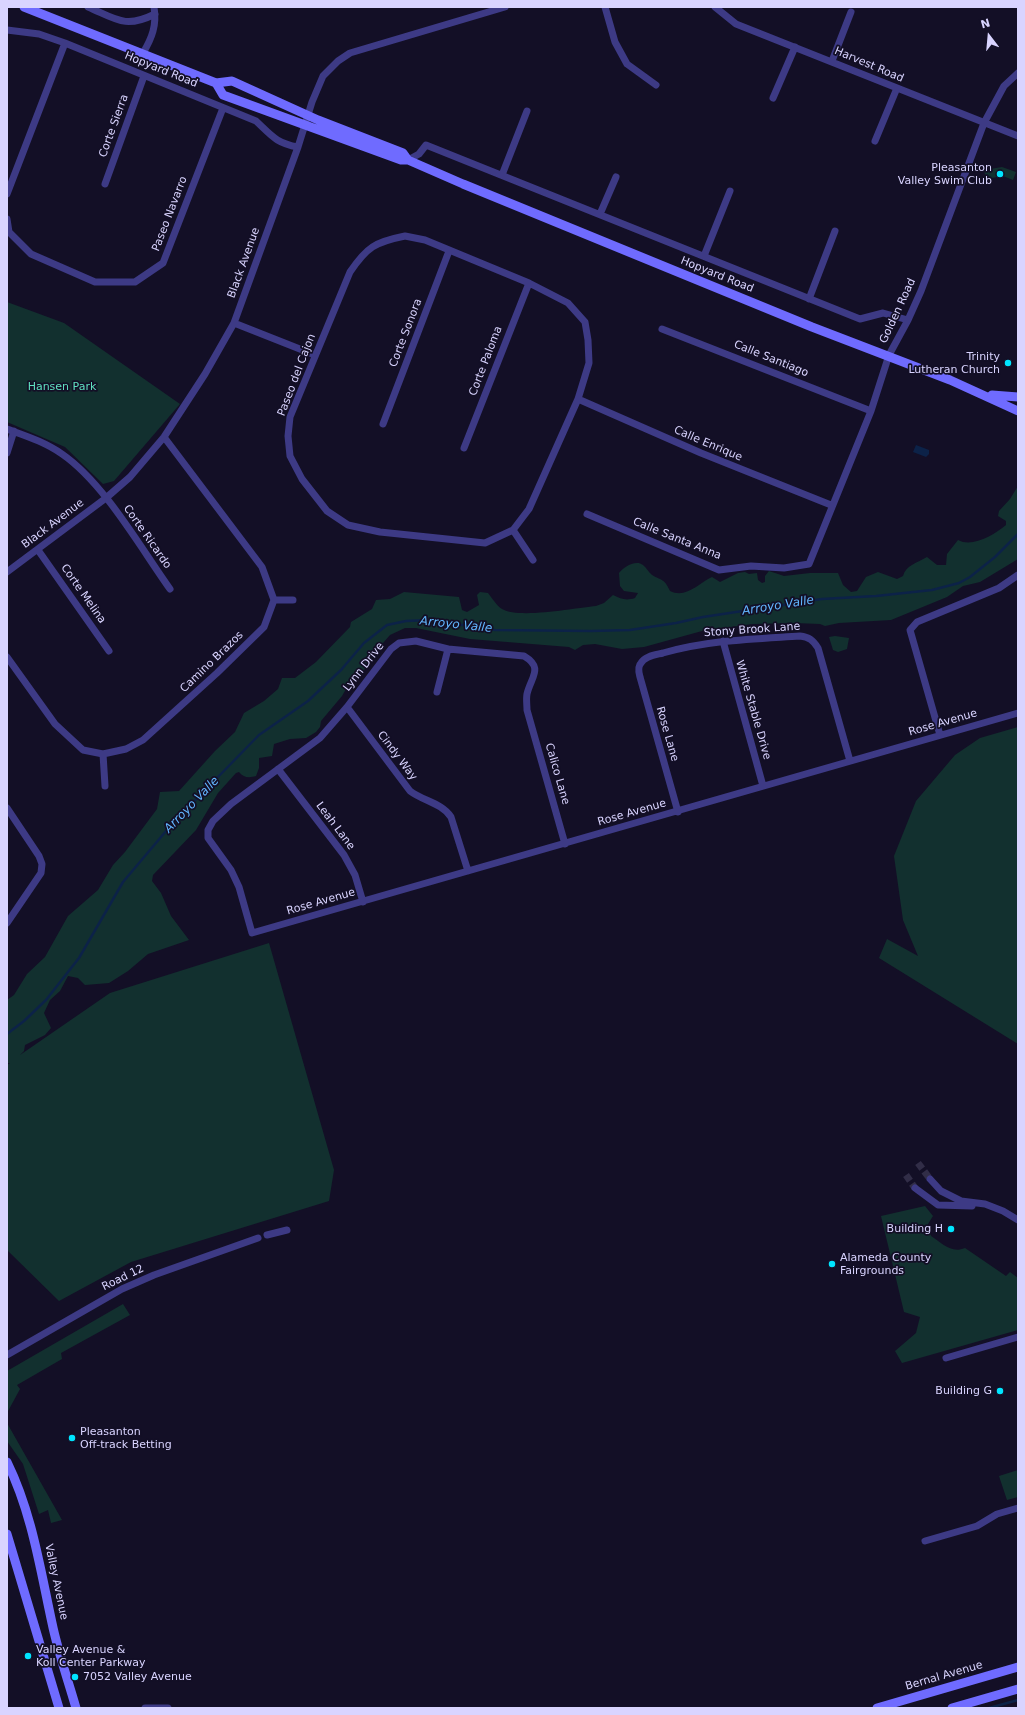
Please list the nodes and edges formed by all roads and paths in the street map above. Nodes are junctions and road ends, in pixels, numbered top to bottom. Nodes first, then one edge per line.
1 (24, 7) edge
2 (88, 7) edge
3 (505, 7) edge
4 (605, 7) edge
5 (715, 7) edge
6 (488, 9) edge
7 (155, 10) edge
8 (851, 12) dead end
9 (7, 30) edge
10 (66, 43) junction
11 (794, 47) junction
12 (143, 54) junction
13 (832, 61) junction
14 (1018, 73) edge
15 (144, 76) junction
16 (216, 83) junction
17 (656, 85) dead end
18 (897, 88) junction
19 (774, 98) dead end
20 (223, 108) junction
21 (527, 111) dead end
22 (308, 115) junction
23 (984, 123) junction
24 (304, 126) junction
25 (1018, 136) edge
26 (875, 141) dead end
27 (298, 146) junction
28 (408, 160) junction
29 (502, 174) junction
30 (616, 177) dead end
31 (105, 184) dead end
32 (730, 191) dead end
33 (7, 194) edge
34 (600, 214) junction
35 (7, 218) edge
36 (835, 231) dead end
37 (449, 251) junction
38 (704, 256) junction
39 (529, 283) junction
40 (810, 299) junction
41 (908, 320) junction
42 (234, 323) junction
43 (662, 328) dead end
44 (316, 355) junction
45 (889, 355) junction
46 (982, 394) junction
47 (1018, 397) edge
48 (578, 399) junction
49 (871, 411) junction
50 (1018, 411) edge
51 (382, 424) dead end
52 (7, 429) edge
53 (14, 432) junction
54 (164, 437) junction
55 (464, 448) dead end
56 (7, 453) edge
57 (106, 498) junction
58 (831, 505) junction
59 (587, 514) dead end
60 (513, 530) junction
61 (38, 550) junction
62 (533, 560) dead end
63 (809, 564) joint
64 (7, 572) edge
65 (1018, 575) edge
66 (170, 589) dead end
67 (274, 600) junction
68 (293, 600) dead end
69 (723, 641) junction
70 (448, 649) junction
71 (109, 651) dead end
72 (7, 657) edge
73 (640, 663) joint
74 (437, 692) dead end
75 (347, 707) junction
76 (527, 710) joint
77 (1018, 713) edge
78 (940, 735) junction
79 (103, 754) junction
80 (850, 761) junction
81 (278, 769) junction
82 (105, 786) dead end
83 (763, 786) junction
84 (7, 808) edge
85 (678, 812) junction
86 (565, 844) junction
87 (468, 871) junction
88 (363, 902) junction
89 (7, 923) edge
90 (252, 933) joint
91 (930, 1179) tunnel mouth
92 (915, 1188) tunnel mouth
93 (985, 1204) junction
94 (1018, 1220) edge
95 (287, 1230) dead end
96 (267, 1235) dead end
97 (258, 1238) dead end
98 (1018, 1337) edge
99 (7, 1355) edge
100 (946, 1358) dead end
101 (7, 1462) edge
102 (1018, 1508) edge
103 (7, 1534) edge
104 (925, 1541) dead end
105 (1018, 1667) edge
106 (1018, 1689) edge
107 (59, 1708) edge
108 (76, 1708) edge
109 (145, 1708) edge
110 (168, 1708) edge
111 (877, 1708) edge
112 (952, 1708) edge

1 - 12 main road, Hopyard Road
2 - 7 street
3 - 6 street, Black Avenue
4 - 17 street
5 - 11 street, Harvest Road
6 - 22 street, Black Avenue
7 - 12 street
8 - 13 street
9 - 10 street, Hopyard Road
10 - 15 street, Hopyard Road
10 - 33 street
11 - 13 street, Harvest Road
11 - 19 street
12 - 16 main road, Hopyard Road
13 - 18 street, Harvest Road
14 - 23 street, Golden Road
15 - 20 street, Hopyard Road
15 - 31 street, Corte Sierra
16 - 22 main road, Hopyard Road
16 - 24 main road, Hopyard Road
18 - 23 street, Harvest Road
18 - 26 street
20 - 27 street, Hopyard Road
20 - 35 street, Paseo Navarro
21 - 29 street
22 - 24 street, Black Avenue
22 - 28 main road, Hopyard Road
23 - 25 street, Harvest Road
23 - 41 street, Golden Road
24 - 27 street, Black Avenue
24 - 28 main road, Hopyard Road
27 - 42 street, Black Avenue
28 - 29 street, Hopyard Road
28 - 45 main road, Hopyard Road
29 - 34 street, Hopyard Road
30 - 34 street
32 - 38 street
34 - 38 street, Hopyard Road
36 - 40 street
37 - 39 street, Paseo del Cajon
37 - 44 street, Paseo del Cajon
37 - 51 street, Corte Sonora
38 - 40 street, Hopyard Road
39 - 48 street, Paseo del Cajon
39 - 55 street, Corte Paloma
40 - 41 street, Hopyard Road
41 - 45 street, Golden Road
42 - 44 street
42 - 54 street, Black Avenue
43 - 49 street, Calle Santiago
44 - 60 street, Paseo del Cajon
45 - 46 main road, Hopyard Road
45 - 49 street, Golden Road
46 - 47 main road
46 - 50 main road, Hopyard Road
48 - 58 street, Calle Enrique
48 - 60 street, Paseo del Cajon
49 - 58 street, Golden Road
52 - 53 street, Corte Ricardo
53 - 56 street
53 - 57 street, Corte Ricardo
54 - 57 street, Black Avenue
54 - 67 street
57 - 61 street, Black Avenue
57 - 66 street, Corte Ricardo
58 - 63 street, Golden Road
59 - 63 street, Calle Santa Anna
60 - 62 street
61 - 64 street, Black Avenue
61 - 71 street, Corte Melina
65 - 78 street
67 - 68 street
67 - 79 street, Camino Brazos
69 - 73 street, Stony Brook Lane
69 - 80 street, Stony Brook Lane
69 - 83 street, White Stable Drive
70 - 74 street
70 - 75 street, Lynn Drive
70 - 76 street, Lynn Drive
72 - 79 street, Camino Brazos
73 - 85 street, Rose Lane
75 - 81 street, Lynn Drive
75 - 87 street, Cindy Way
76 - 86 street, Calico Lane
77 - 78 street, Rose Avenue
78 - 80 street, Rose Avenue
79 - 82 street
80 - 83 street, Rose Avenue
81 - 88 street, Leah Lane
81 - 90 street, Lynn Drive
83 - 85 street, Rose Avenue
84 - 89 street
85 - 86 street, Rose Avenue
86 - 87 street, Rose Avenue
87 - 88 street, Rose Avenue
88 - 90 street, Rose Avenue
91 - 93 street
92 - 93 street
93 - 94 street
95 - 96 street
97 - 99 street, Road 12
98 - 100 street
101 - 108 main road, Valley Avenue
102 - 104 street
103 - 107 main road
105 - 111 main road, Bernal Avenue
106 - 112 main road
109 - 110 street

